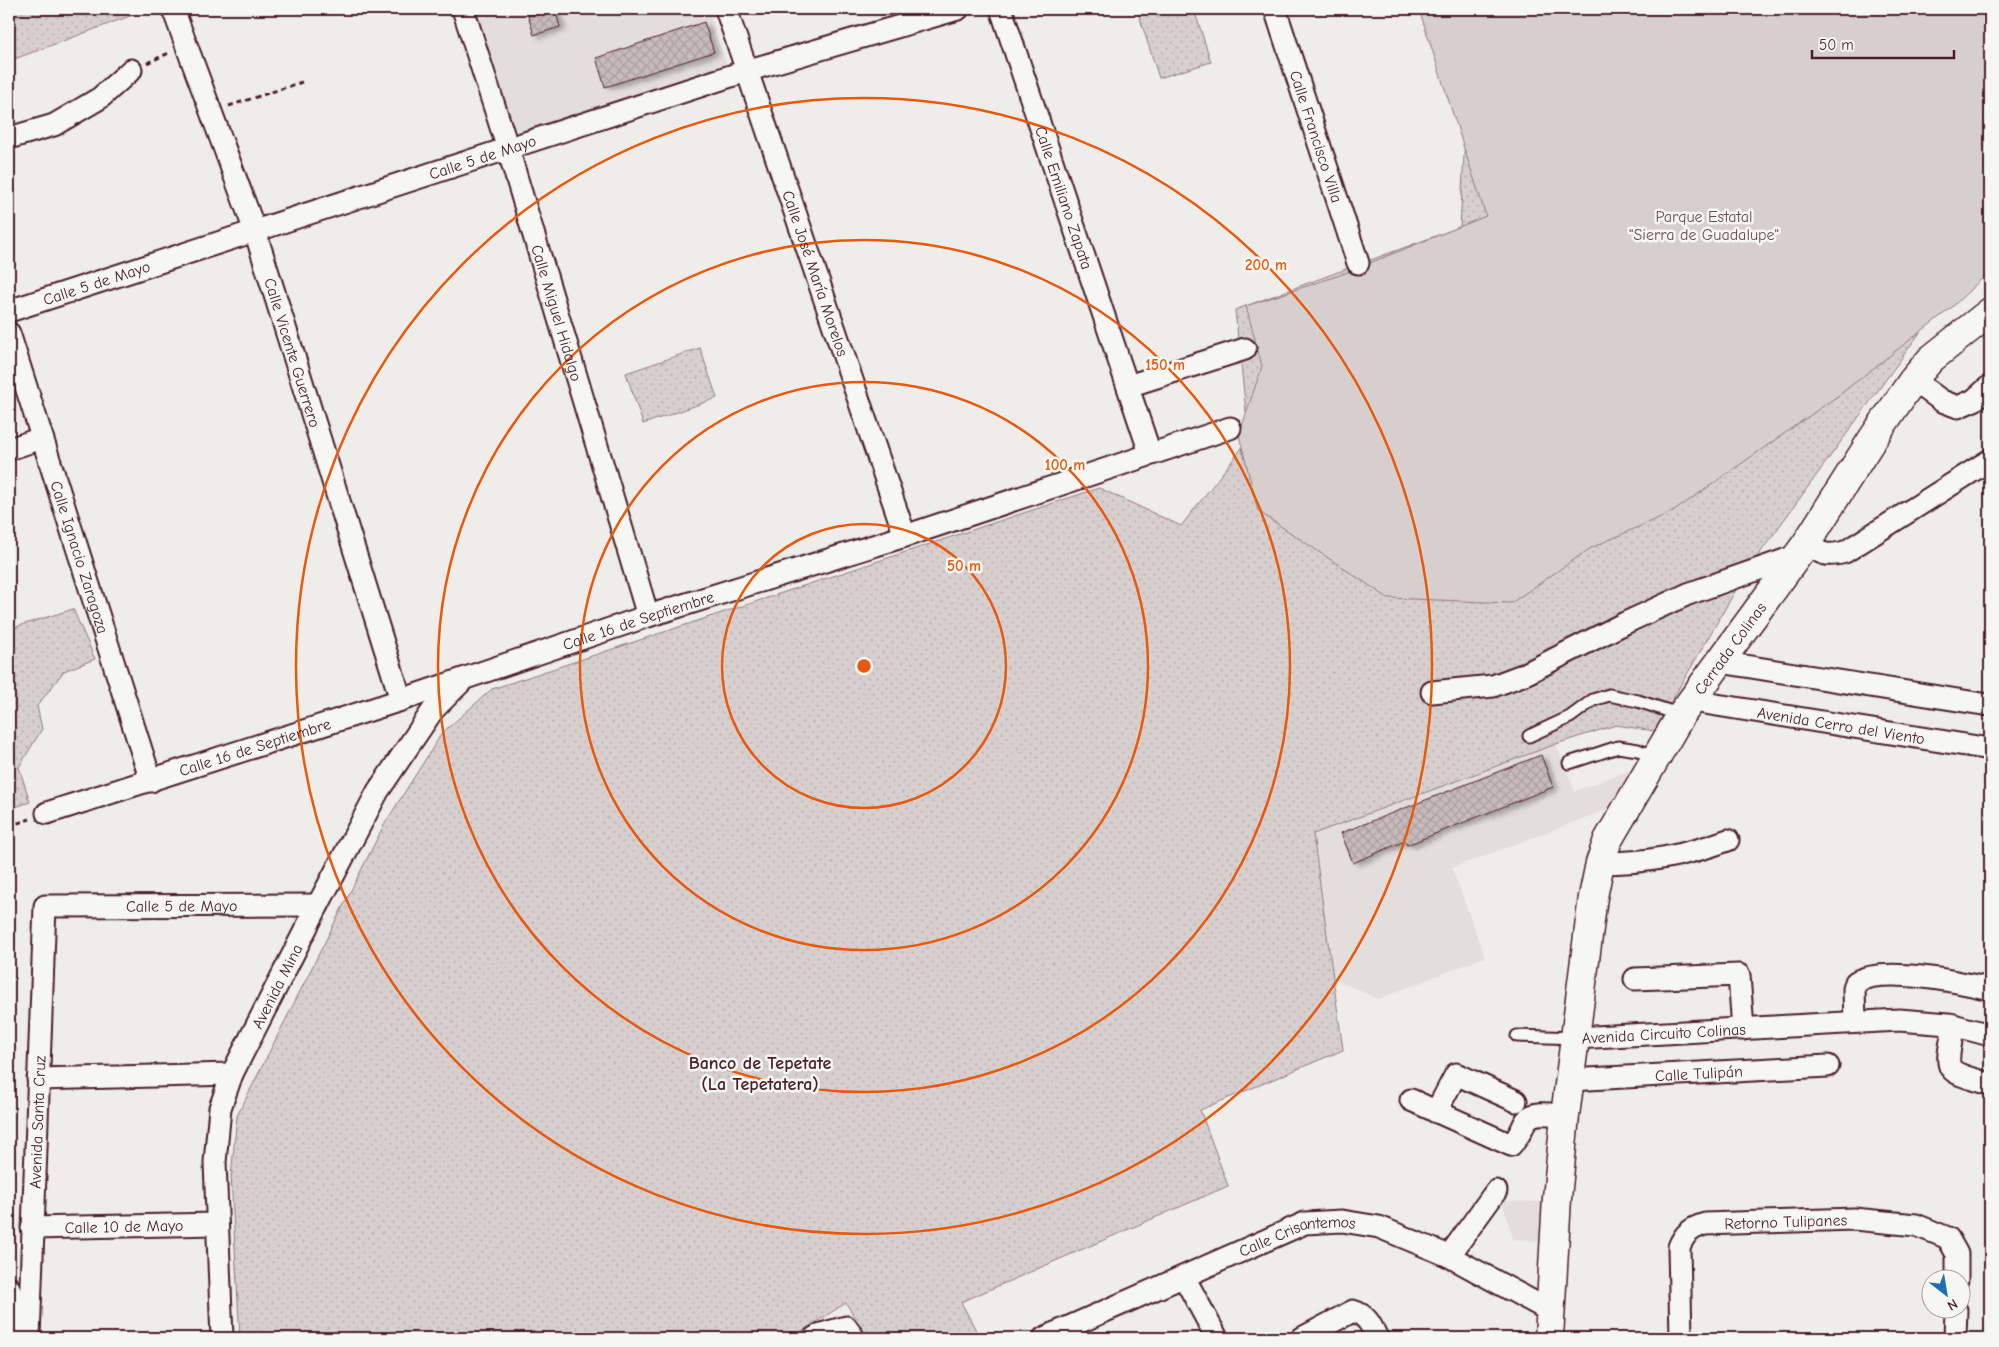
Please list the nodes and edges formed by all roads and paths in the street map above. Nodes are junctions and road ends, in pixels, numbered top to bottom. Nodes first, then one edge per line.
1 (173, 9) edge
2 (463, 9) edge
3 (726, 9) edge
4 (958, 9) edge
5 (1001, 9) edge
6 (1275, 9) edge
7 (185, 45) junction
8 (131, 70) joint
9 (746, 71) junction
10 (302, 82) dead end
11 (210, 112) junction
12 (9, 138) edge
13 (508, 150) junction
14 (255, 231) junction
15 (1358, 263) dead end
16 (9, 311) edge
17 (1990, 312) edge
18 (9, 333) edge
19 (1245, 349) dead end
20 (1913, 380) junction
21 (1128, 386) junction
22 (1990, 386) edge
23 (1230, 428) dead end
24 (42, 438) junction
25 (9, 449) edge
26 (1150, 454) junction
27 (1990, 460) edge
28 (905, 536) junction
29 (1802, 549) junction
30 (648, 616) junction
31 (1720, 662) junction
32 (466, 677) junction
33 (1432, 692) dead end
34 (401, 700) junction
35 (1989, 706) dead end
36 (1686, 708) junction
37 (1529, 736) dead end
38 (1990, 749) edge
39 (1656, 758) junction
40 (1569, 764) dead end
41 (151, 781) junction
42 (47, 813) dead end
43 (1728, 840) dead end
44 (1600, 863) junction
45 (318, 905) junction
46 (45, 906) joint
47 (1635, 979) dead end
48 (1990, 989) edge
49 (1855, 1022) junction
50 (1954, 1025) junction
51 (1743, 1029) junction
52 (1990, 1035) edge
53 (1517, 1036) dead end
54 (1576, 1038) junction
55 (1828, 1066) dead end
56 (232, 1074) junction
57 (38, 1079) junction
58 (1570, 1080) junction
59 (1990, 1084) edge
60 (1411, 1100) dead end
61 (1516, 1101) dead end
62 (1436, 1112) junction
63 (1565, 1116) junction
64 (1496, 1191) dead end
65 (217, 1224) junction
66 (32, 1228) junction
67 (1449, 1256) junction
68 (1957, 1270) edge
69 (1184, 1277) junction
70 (9, 1288) edge
71 (1550, 1311) junction
72 (1956, 1320) edge
73 (1055, 1336) edge
74 (27, 1338) edge
75 (222, 1338) edge
76 (814, 1338) edge
77 (854, 1338) edge
78 (1217, 1338) edge
79 (1302, 1338) edge
80 (1377, 1338) edge
81 (1549, 1338) edge
82 (1681, 1338) edge
83 (1956, 1338) edge

1 - 7 street, Calle Vicente Guerrero
2 - 13 street, Calle Miguel Hidalgo
3 - 9 street, Calle José María Morelos
4 - 9 street, Calle 5 de Mayo
5 - 21 street, Calle Emiliano Zapata
6 - 15 street, Calle Francisco Villa
7 - 8 path
7 - 11 street, Calle Vicente Guerrero
8 - 12 street
9 - 13 street, Calle 5 de Mayo
9 - 28 street, Calle José María Morelos
10 - 11 path
11 - 14 street, Calle Vicente Guerrero
13 - 14 street, Calle 5 de Mayo
13 - 30 street, Calle Miguel Hidalgo
14 - 16 street, Calle 5 de Mayo
14 - 34 street, Calle Vicente Guerrero
17 - 20 main road, Cerrada Colinas
18 - 24 street, Calle Ignacio Zaragoza
19 - 21 street
20 - 22 street
20 - 29 main road, Cerrada Colinas
21 - 26 street, Calle Emiliano Zapata
23 - 26 street, Calle 16 de Septiembre
24 - 25 street
24 - 41 street, Calle Ignacio Zaragoza
26 - 28 street, Calle 16 de Septiembre
27 - 29 street
28 - 30 street, Calle 16 de Septiembre
29 - 31 main road, Cerrada Colinas
29 - 33 street
30 - 32 street, Calle 16 de Septiembre
31 - 35 street
31 - 36 main road, Cerrada Colinas
32 - 34 street, Calle 16 de Septiembre
32 - 45 street, Avenida Mina
34 - 41 street, Calle 16 de Septiembre
36 - 37 lane
36 - 38 street, Avenida Cerro del Viento
36 - 39 main road, Cerrada Colinas
39 - 40 lane
39 - 44 main road, Cerrada Colinas
41 - 42 street, Calle 16 de Septiembre
43 - 44 street
44 - 54 main road, Cerrada Colinas
45 - 46 street, Calle 5 de Mayo
45 - 56 street, Avenida Mina
46 - 57 street, Avenida Santa Cruz
47 - 51 street
48 - 49 street
49 - 50 street, Avenida Circuito Colinas
49 - 51 street, Avenida Circuito Colinas
50 - 52 street, Avenida Circuito Colinas
50 - 59 street
51 - 54 street, Avenida Circuito Colinas
53 - 54 lane
54 - 58 main road, Avenida Circuito Colinas
55 - 58 street, Calle Tulipán
56 - 57 street
56 - 65 street, Avenida Mina
57 - 66 street, Avenida Santa Cruz
58 - 63 main road, Avenida Circuito Colinas
60 - 62 street
61 - 62 street
62 - 63 street
63 - 71 main road, Avenida Circuito Colinas
64 - 67 street
65 - 66 street, Calle 10 de Mayo
65 - 75 street, Avenida Mina
66 - 74 street, Avenida Santa Cruz
67 - 69 street, Calle Crisantemos
67 - 71 street, Calle Crisantemos
68 - 82 street, Retorno Tulipanes
69 - 73 street, Calle Crisantemos
69 - 78 street
70 - 74 street
71 - 81 main road, Avenida Circuito Colinas
72 - 83 street
76 - 77 street
79 - 80 street

